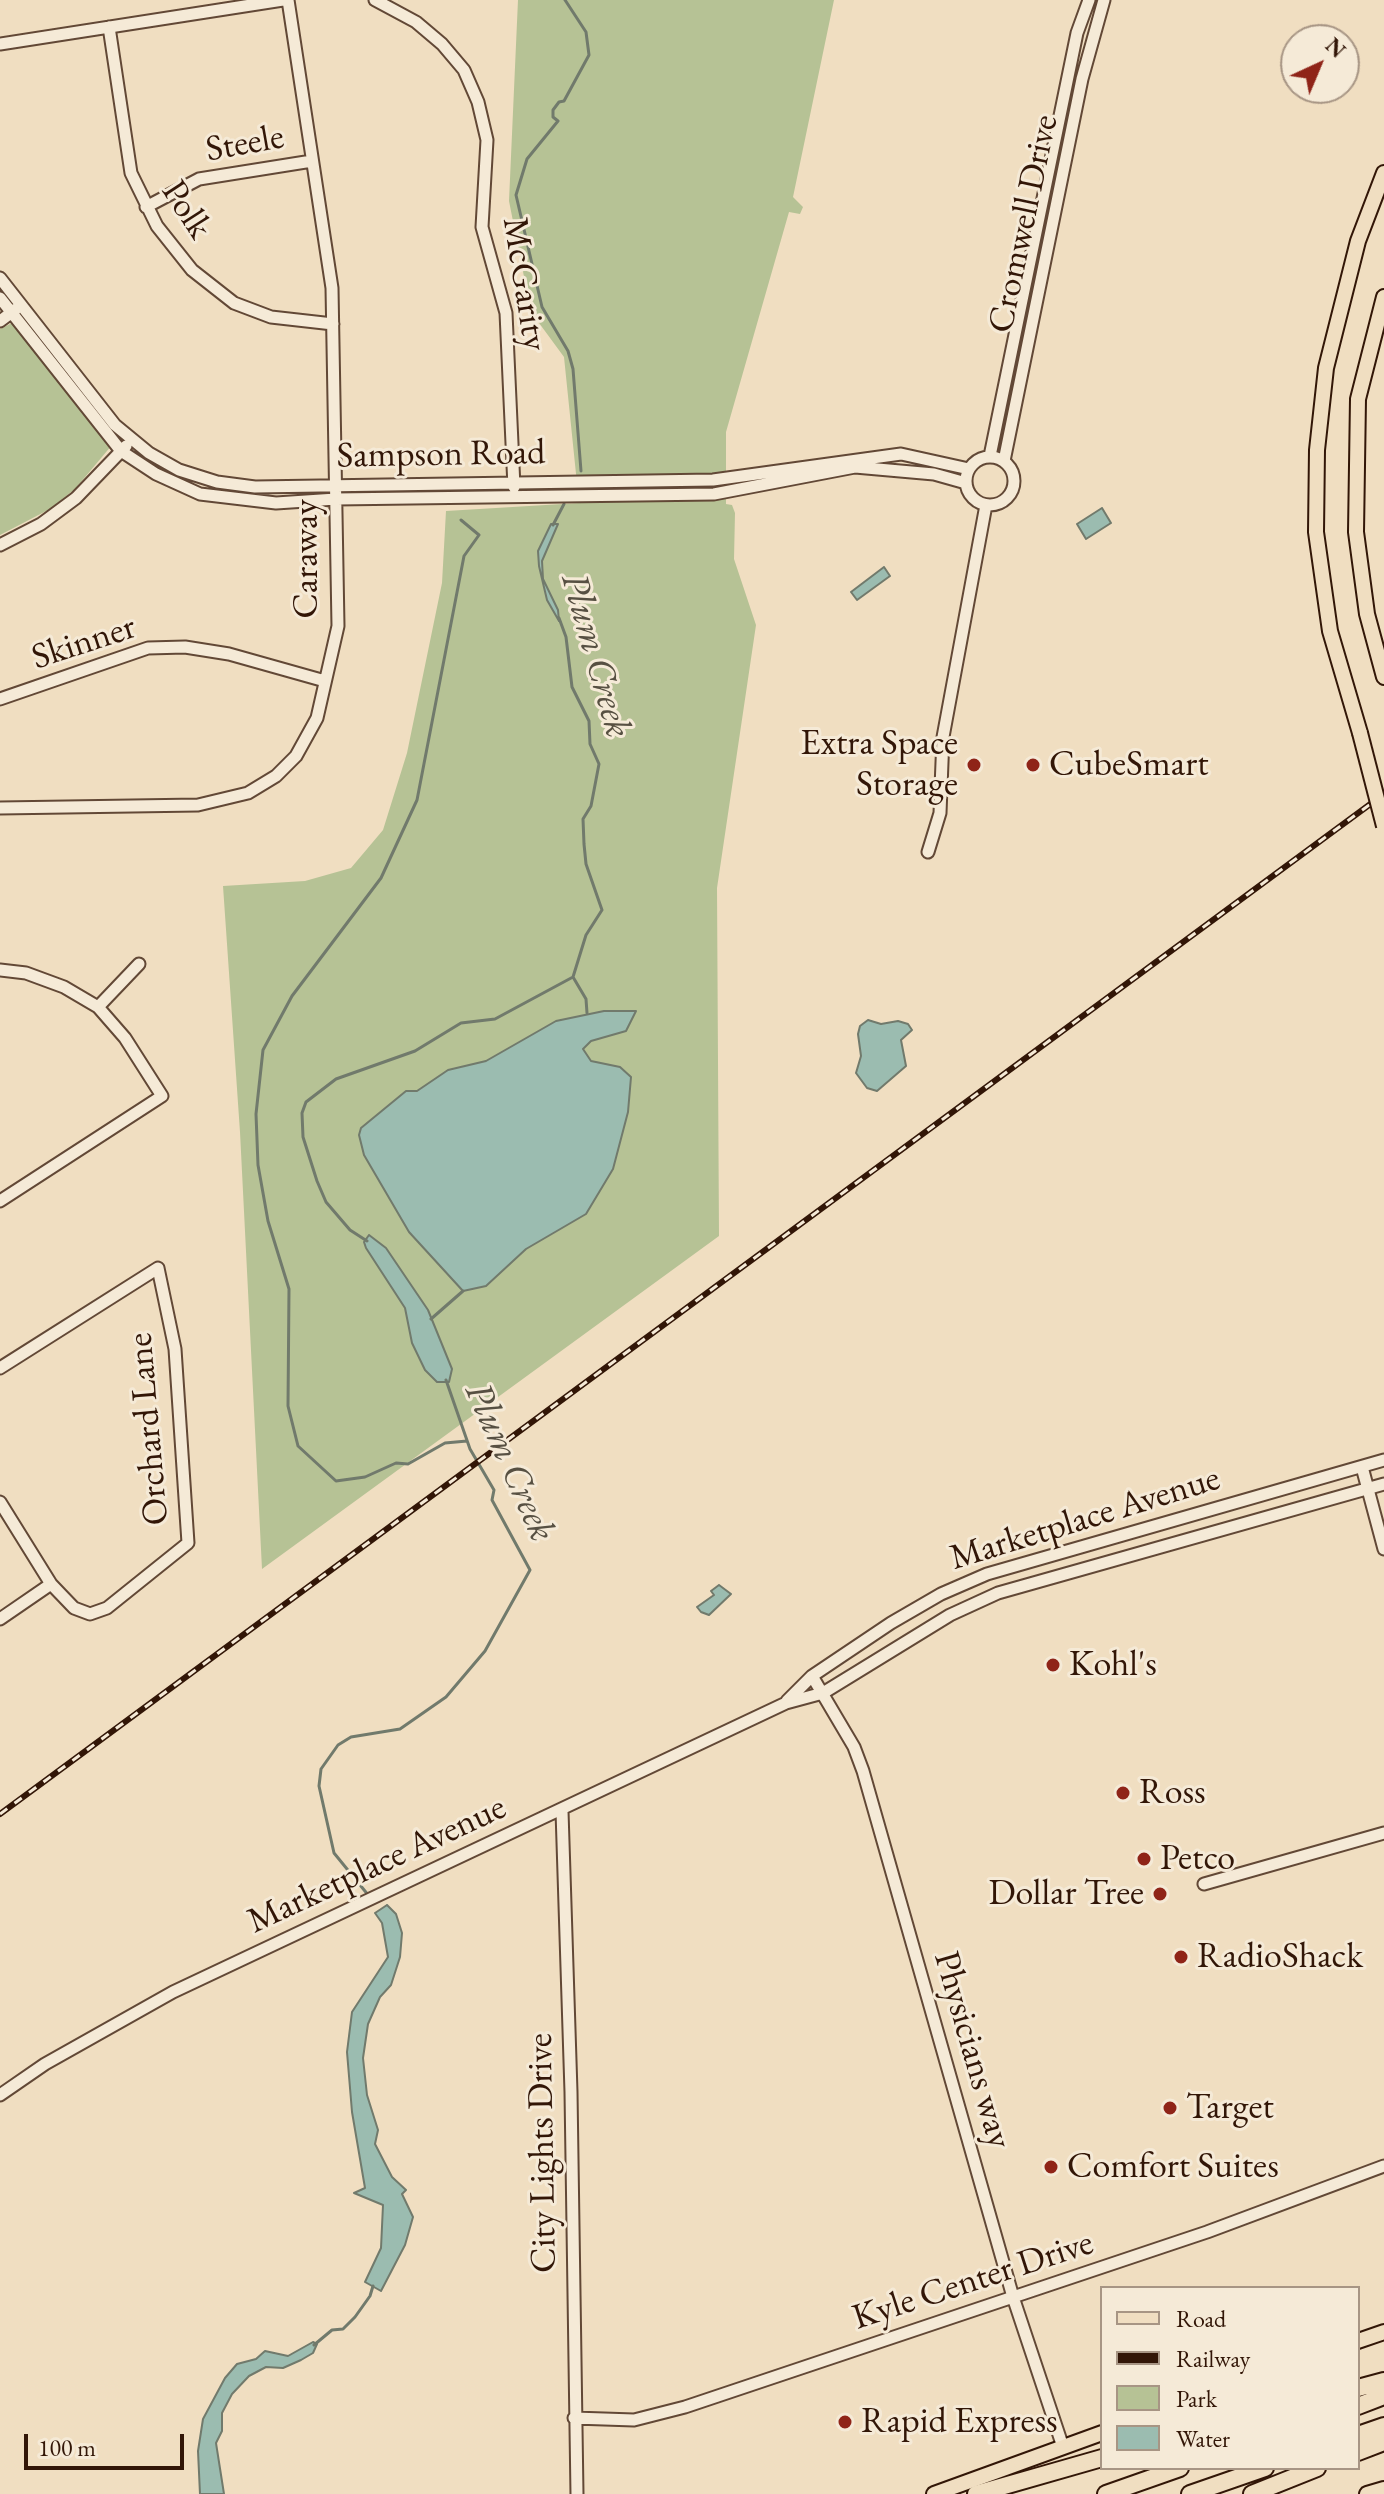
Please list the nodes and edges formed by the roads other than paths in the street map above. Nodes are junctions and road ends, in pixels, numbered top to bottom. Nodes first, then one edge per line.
1 (285, 0) edge
2 (375, 0) edge
3 (1089, 0) edge
4 (1104, 0) edge
5 (109, 27) junction
6 (0, 44) edge
7 (312, 161) junction
8 (1384, 173) edge
9 (146, 207) junction
10 (0, 278) edge
11 (1384, 297) edge
12 (0, 298) edge
13 (22, 303) junction
14 (11, 313) junction
15 (0, 321) edge
16 (333, 324) junction
17 (131, 440) junction
18 (121, 451) junction
19 (990, 456) junction
20 (1004, 461) junction
21 (969, 469) junction
22 (514, 481) junction
23 (966, 483) junction
24 (335, 484) junction
25 (515, 496) junction
26 (336, 499) junction
27 (986, 505) junction
28 (0, 545) edge
29 (1384, 677) edge
30 (325, 681) junction
31 (0, 699) edge
32 (0, 808) edge
33 (1384, 826) edge
34 (928, 852) dead end
35 (139, 964) dead end
36 (0, 970) edge
37 (98, 1007) junction
38 (0, 1201) edge
39 (0, 1368) edge
40 (1384, 1460) edge
41 (1362, 1467) junction
42 (1384, 1484) edge
43 (1368, 1489) junction
44 (0, 1502) edge
45 (1384, 1549) edge
46 (51, 1584) junction
47 (0, 1619) edge
48 (812, 1676) junction
49 (823, 1693) junction
50 (786, 1703) junction
51 (562, 1811) junction
52 (1384, 1833) edge
53 (1204, 1884) dead end
54 (0, 2095) edge
55 (1384, 2166) edge
56 (1013, 2297) junction
57 (1384, 2332) edge
58 (1360, 2340) edge
59 (1384, 2381) edge
60 (1360, 2387) edge
61 (1384, 2396) edge
62 (1360, 2405) edge
63 (574, 2418) junction
64 (1384, 2426) edge
65 (1100, 2434) edge
66 (1360, 2434) edge
67 (1384, 2442) edge
68 (1063, 2447) junction
69 (1360, 2451) edge
70 (1100, 2459) edge
71 (1174, 2470) edge
72 (1259, 2470) edge
73 (1312, 2470) edge
74 (1384, 2489) edge
75 (577, 2494) edge
76 (934, 2494) edge
77 (976, 2494) edge
78 (1106, 2494) edge
79 (1190, 2494) edge
80 (1252, 2494) edge
81 (1367, 2494) edge

1 - 5 street
1 - 7 street, Caraway
2 - 22 street, McGarity
3 - 19 street, Cromwell Drive
4 - 20 street, Cromwell Drive
5 - 6 street
5 - 9 street, Polk
7 - 9 street, Steele
7 - 16 street, Caraway
8 - 33 main road, bridge
9 - 16 street, Polk
10 - 13 street, Sampson Road
11 - 29 main road
12 - 14 street, Sampson Road
13 - 14 street
13 - 17 street, Sampson Road
14 - 15 street
14 - 18 street, Sampson Road
16 - 24 street, Caraway
17 - 18 street
17 - 24 street, Sampson Road
18 - 26 street, Sampson Road
18 - 28 street
19 - 20 street
19 - 21 street
20 - 27 street
21 - 22 street, Sampson Road
21 - 23 street
22 - 24 street, Sampson Road
22 - 25 street, McGarity
23 - 25 street, Sampson Road
23 - 27 street
24 - 26 street, Caraway
25 - 26 street, Sampson Road
26 - 30 street, Caraway
27 - 34 street
30 - 31 street, Skinner
30 - 32 street, Caraway
35 - 37 street
36 - 37 street
37 - 38 street
39 - 46 street, Orchard Lane
40 - 41 street, Marketplace Avenue
41 - 43 street
41 - 48 street, Marketplace Avenue
42 - 43 street, Marketplace Avenue
43 - 45 street
43 - 49 street, Marketplace Avenue
44 - 46 street
46 - 47 street
48 - 49 street, Physicians way
48 - 50 street, Marketplace Avenue
49 - 50 street, Marketplace Avenue
49 - 56 street, Physicians way
50 - 51 street, Marketplace Avenue
51 - 54 street, Marketplace Avenue
51 - 63 street, City Lights Drive
52 - 53 street
55 - 56 street, Kyle Center Drive
56 - 63 street, Kyle Center Drive
56 - 68 street, Physicians way
57 - 58 main road
59 - 60 highway
61 - 62 highway
63 - 75 street, City Lights Drive
64 - 66 highway
65 - 68 main road
67 - 69 highway
68 - 76 main road
70 - 77 highway
71 - 78 highway
72 - 79 highway
73 - 80 highway
74 - 81 main road

